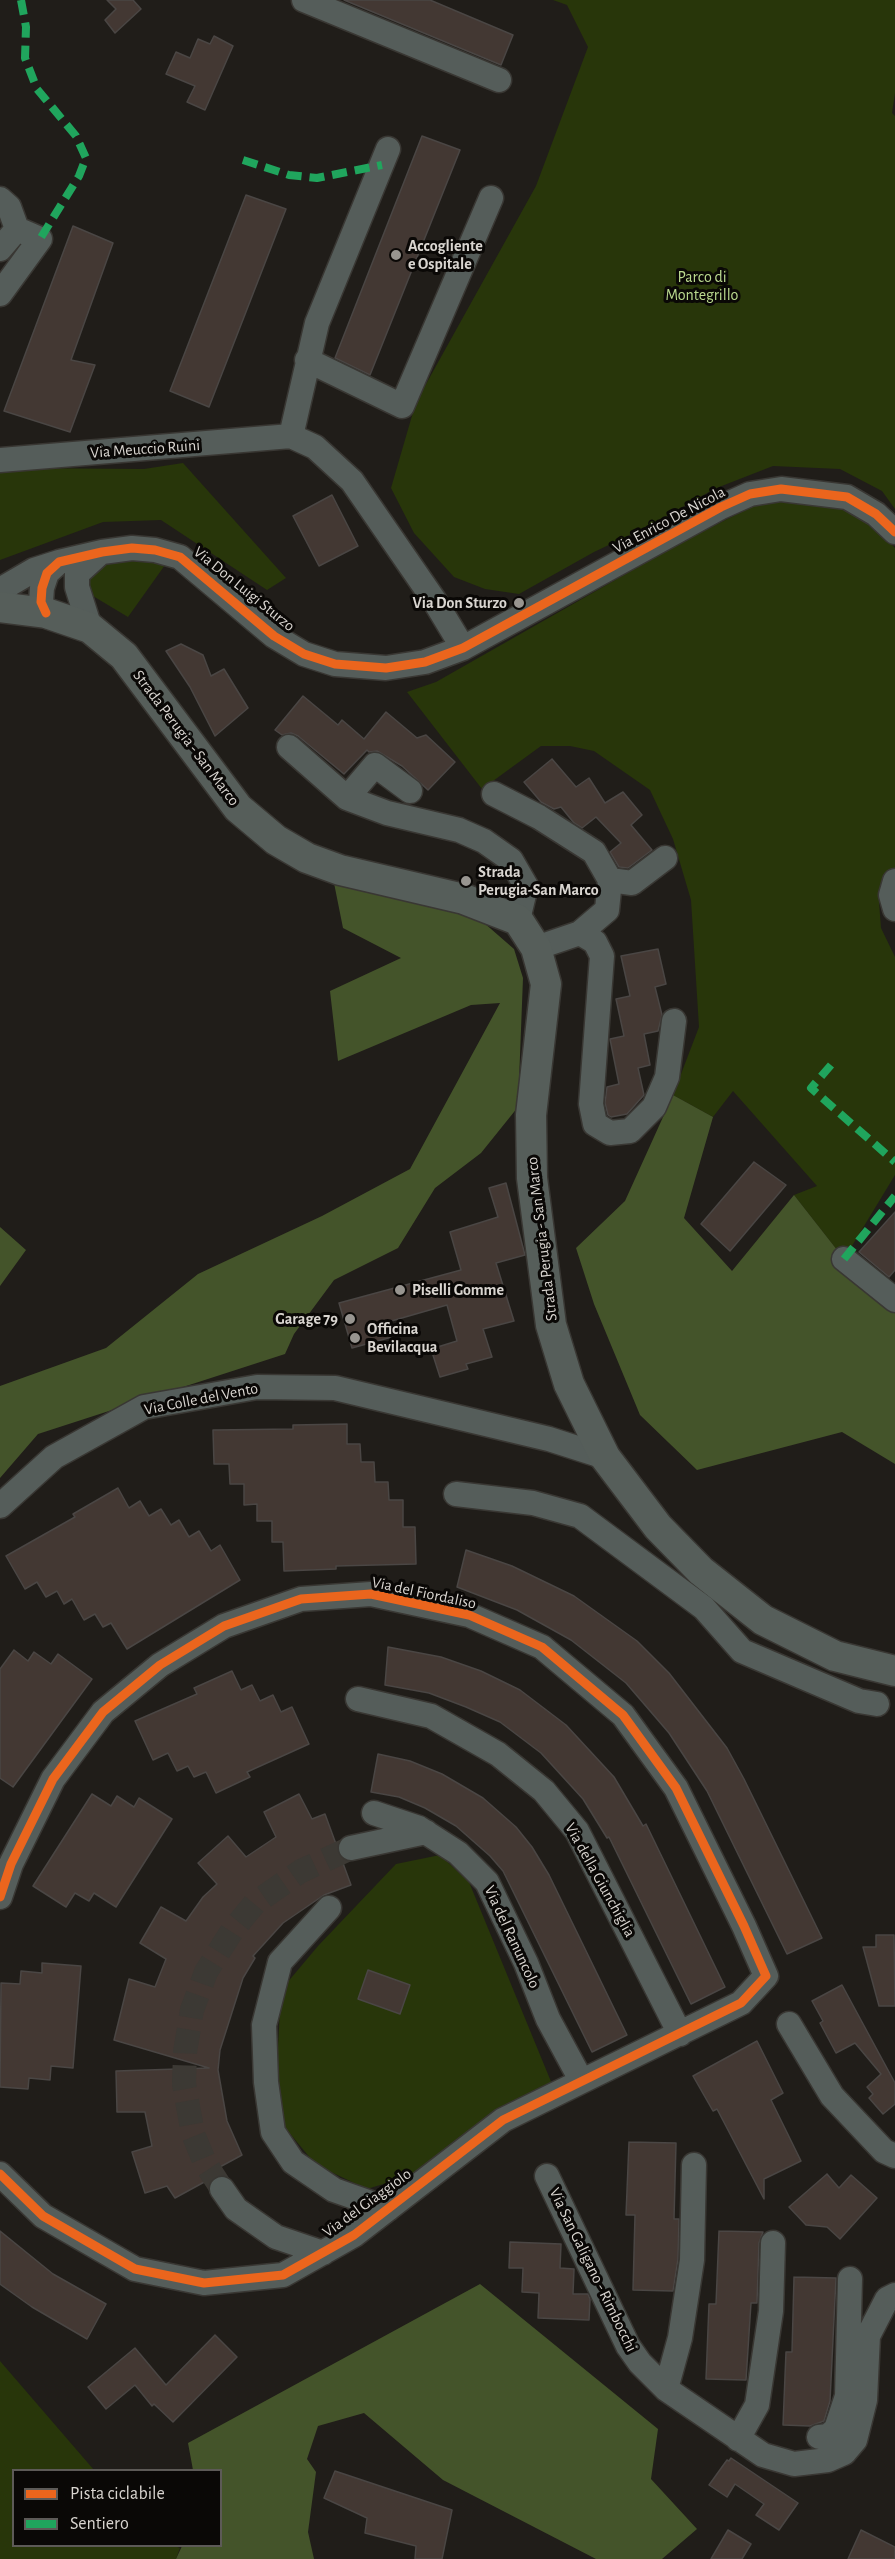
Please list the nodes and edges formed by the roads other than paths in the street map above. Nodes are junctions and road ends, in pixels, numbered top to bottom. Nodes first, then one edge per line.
1 (304, 0) edge
2 (499, 80) dead end
3 (388, 149) dead end
4 (491, 198) dead end
5 (0, 199) edge
6 (16, 229) junction
7 (0, 249) edge
8 (0, 294) edge
9 (307, 360) junction
10 (291, 436) junction
11 (0, 460) edge
12 (895, 532) edge
13 (68, 568) junction
14 (0, 590) edge
15 (0, 607) edge
16 (46, 613) junction
17 (90, 628) junction
18 (463, 648) junction
19 (289, 747) dead end
20 (410, 791) dead end
21 (494, 794) dead end
22 (347, 798) junction
23 (664, 858) dead end
24 (610, 880) junction
25 (895, 881) edge
26 (895, 909) edge
27 (518, 920) junction
28 (580, 933) junction
29 (536, 948) junction
30 (674, 1021) dead end
31 (844, 1258) dead end
32 (895, 1300) edge
33 (604, 1457) junction
34 (456, 1494) dead end
35 (0, 1506) edge
36 (895, 1671) edge
37 (358, 1699) dead end
38 (877, 1704) dead end
39 (374, 1813) dead end
40 (426, 1832) junction
41 (351, 1848) tunnel mouth
42 (0, 1898) edge
43 (329, 1908) dead end
44 (789, 2024) dead end
45 (680, 2034) junction
46 (581, 2080) junction
47 (895, 2156) edge
48 (694, 2165) dead end
49 (0, 2174) edge
50 (547, 2176) dead end
51 (222, 2189) tunnel mouth
52 (388, 2209) junction
53 (773, 2243) dead end
54 (323, 2253) junction
55 (850, 2279) dead end
56 (895, 2295) edge
57 (666, 2389) junction
58 (856, 2398) junction
59 (819, 2437) dead end
60 (738, 2439) junction

1 - 2 street
3 - 9 street
4 - 9 street
5 - 6 street
6 - 7 street
6 - 8 street
9 - 10 street
10 - 11 street, Via Meuccio Ruini
10 - 18 street
12 - 18 street, Via Enrico De Nicola
13 - 14 street, Via Don Luigi Sturzo
13 - 16 street, Via Don Luigi Sturzo
13 - 17 street
13 - 18 street, Via Don Luigi Sturzo
15 - 16 main road, Strada Perugia - San Marco
16 - 17 main road, Strada Perugia - San Marco
17 - 27 main road, Strada Perugia - San Marco
19 - 22 street
20 - 22 street
21 - 24 street
22 - 27 street
23 - 24 street
24 - 28 street
25 - 26 street
27 - 29 main road, Strada Perugia - San Marco
28 - 29 street
28 - 30 street
29 - 33 main road, Strada Perugia - San Marco
31 - 32 street
33 - 35 street, Via Colle del Vento
33 - 36 main road, Strada Perugia - San Marco
34 - 38 street
37 - 45 street, Via della Giunchiglia
39 - 40 street, Via del Ranuncolo
40 - 41 street
40 - 46 street, Via del Ranuncolo
42 - 45 street, Via del Fiordaliso
43 - 52 street, Via del Giaggiolo
44 - 47 street
45 - 46 street, Via del Giaggiolo
46 - 52 street, Via del Giaggiolo
48 - 57 street
49 - 54 street, Via del Giaggiolo
50 - 57 street, Via San Galigano - Rimbocchi
51 - 54 street
52 - 54 street, Via del Giaggiolo
53 - 60 street
55 - 58 street, Via San Galigano - Rimbocchi
56 - 58 street, Via San Galigano - Rimbocchi
57 - 60 street, Via San Galigano - Rimbocchi
58 - 59 street, Via San Galigano - Rimbocchi
58 - 60 street, Via San Galigano - Rimbocchi

